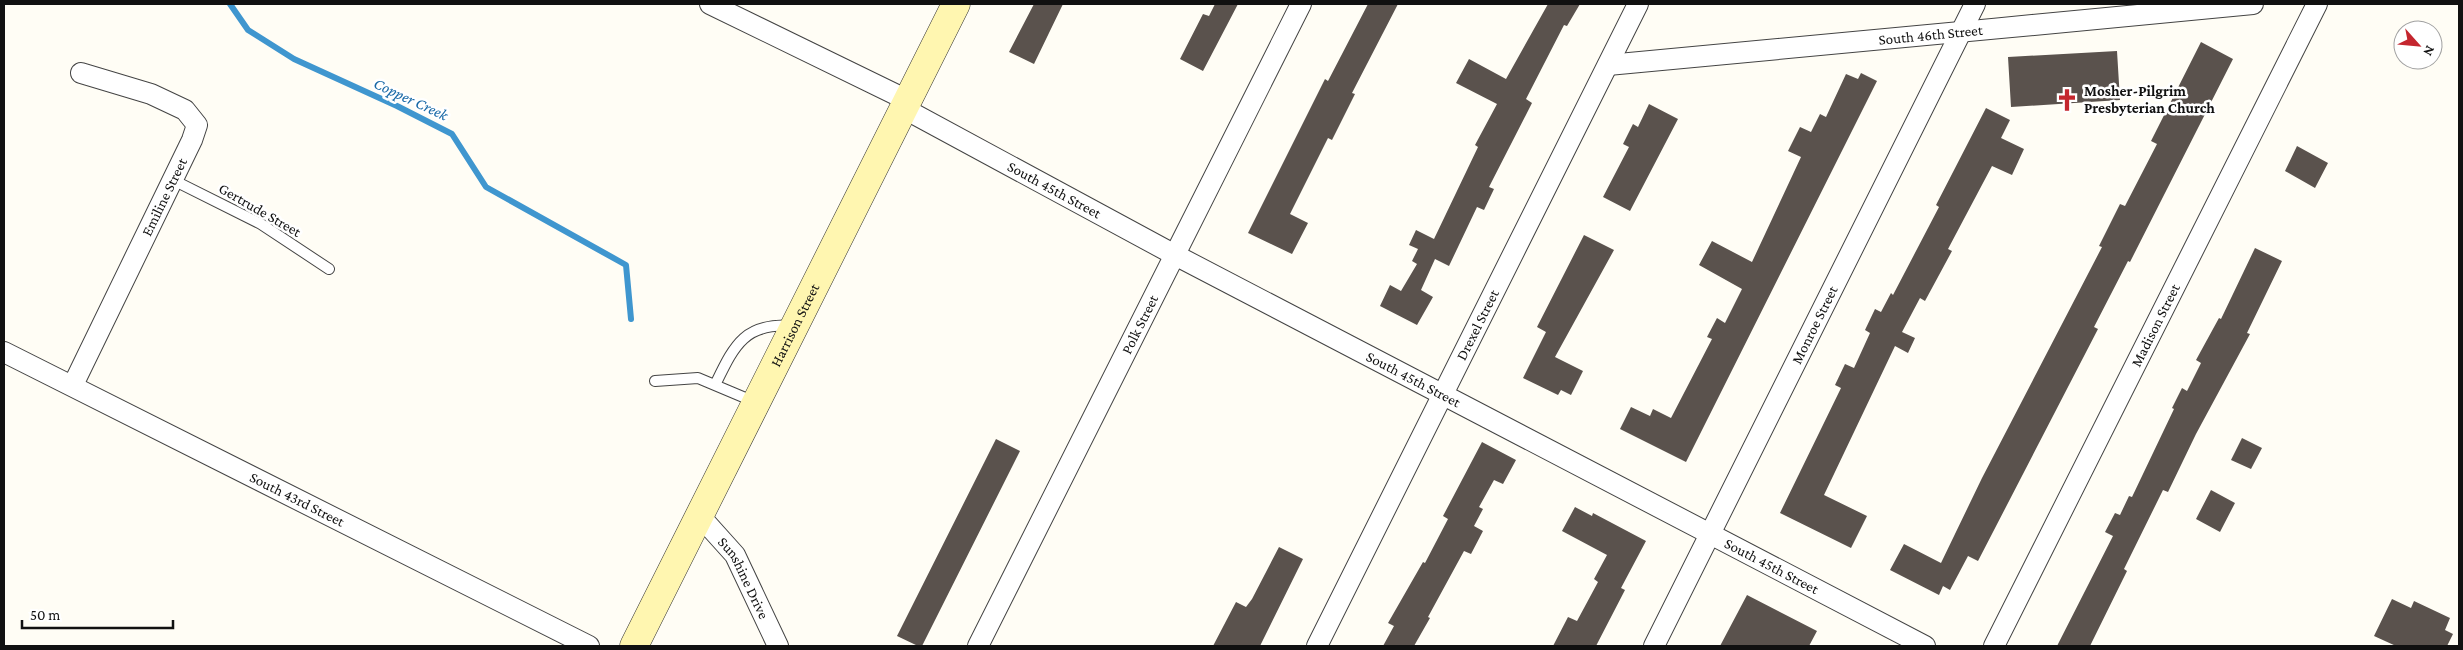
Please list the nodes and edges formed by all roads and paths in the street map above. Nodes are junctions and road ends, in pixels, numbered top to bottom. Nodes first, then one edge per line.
1 (710, 4) edge
2 (956, 4) edge
3 (1301, 4) edge
4 (1638, 4) edge
5 (1975, 4) edge
6 (2253, 4) edge
7 (2317, 4) edge
8 (1961, 32) junction
9 (1608, 65) junction
10 (81, 73) dead end
11 (905, 104) junction
12 (173, 180) junction
13 (1175, 255) junction
14 (329, 269) dead end
15 (794, 326) junction
16 (4, 352) edge
17 (655, 381) dead end
18 (715, 385) junction
19 (73, 386) junction
20 (1442, 395) junction
21 (756, 402) junction
22 (699, 515) junction
23 (1710, 534) junction
24 (589, 646) edge
25 (634, 646) edge
26 (778, 646) edge
27 (978, 646) edge
28 (1317, 646) edge
29 (1654, 646) edge
30 (1925, 646) edge
31 (1994, 646) edge

1 - 11 street, South 45th Street
2 - 11 main road, Harrison Street
3 - 13 street, Polk Street
4 - 9 street, Drexel Street
5 - 8 street, Monroe Street
6 - 8 street, South 46th Street
7 - 31 street, Madison Street
8 - 9 street, South 46th Street
8 - 23 street, Monroe Street
9 - 20 street, Drexel Street
10 - 12 street, Emiline Street
11 - 13 street, South 45th Street
11 - 15 main road, Harrison Street
12 - 14 lane, Gertrude Street
12 - 19 street, Emiline Street
13 - 20 street, South 45th Street
13 - 27 street, Polk Street
15 - 18 lane
15 - 21 main road, Harrison Street
16 - 19 street, South 43rd Street
17 - 18 lane
18 - 21 lane
19 - 24 street, South 43rd Street
20 - 23 street, South 45th Street
20 - 28 street, Drexel Street
21 - 22 main road, Harrison Street
22 - 25 main road, Harrison Street
22 - 26 street, Sunshine Drive
23 - 29 street, Monroe Street
23 - 30 street, South 45th Street

